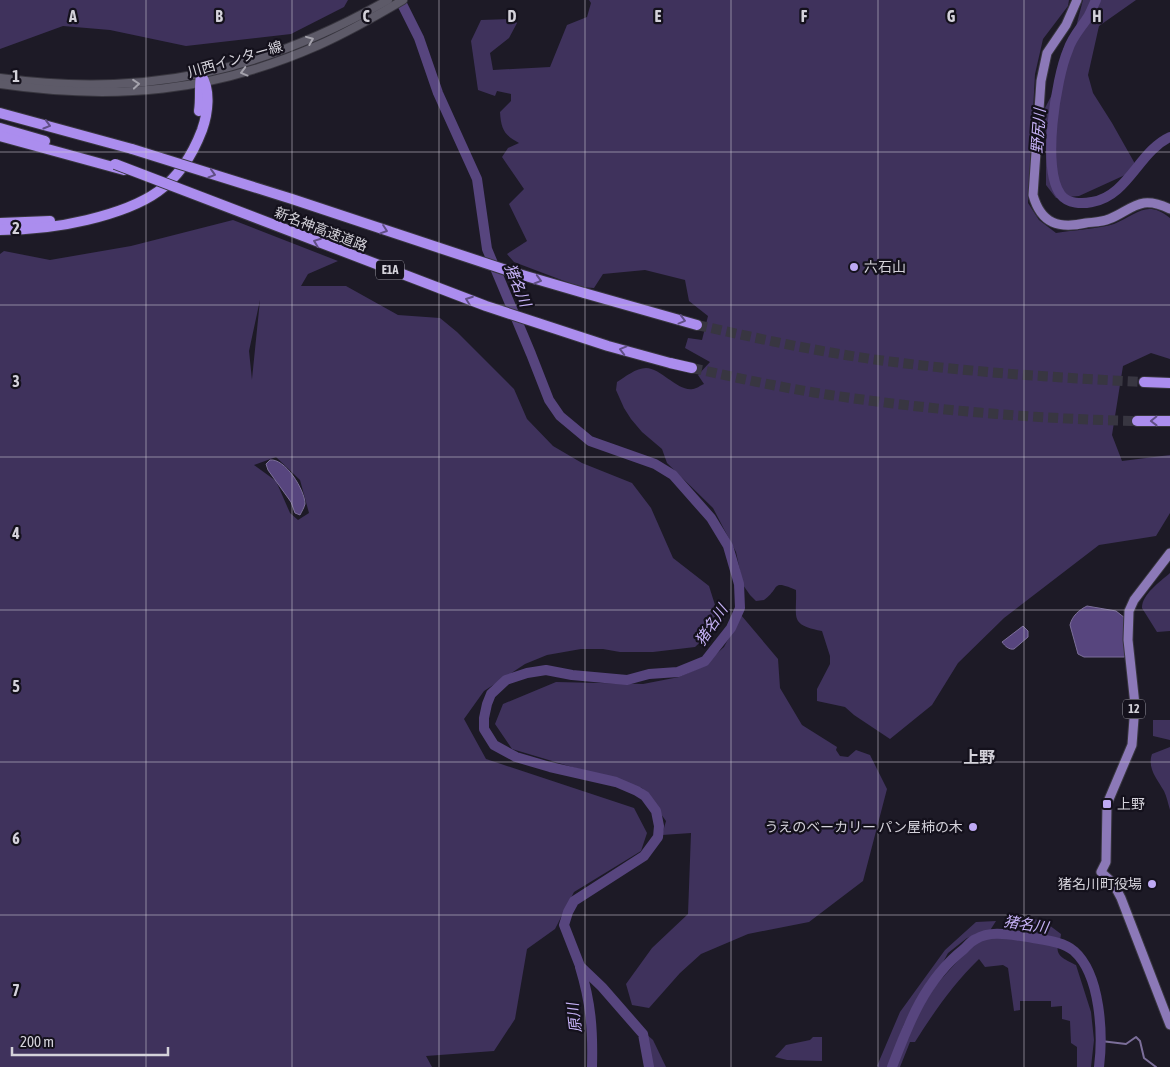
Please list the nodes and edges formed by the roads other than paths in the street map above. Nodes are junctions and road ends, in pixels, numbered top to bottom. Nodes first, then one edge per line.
1 (403, 0) edge
2 (1077, 0) edge
3 (385, 5) edge
4 (0, 78) edge
5 (202, 81) junction
6 (0, 84) edge
7 (0, 113) edge
8 (0, 128) edge
9 (0, 136) edge
10 (114, 166) junction
11 (1170, 209) edge
12 (0, 223) edge
13 (0, 230) edge
14 (697, 324) tunnel mouth
15 (692, 368) tunnel mouth
16 (1144, 382) tunnel mouth
17 (1170, 383) edge
18 (1170, 421) edge
19 (1137, 422) tunnel mouth
20 (1170, 553) edge
21 (1170, 1026) edge

1 - 3 main road, 川西インター線
2 - 11 main road
3 - 5 main road, 川西インター線
4 -> 5 main road, 川西インター線
5 - 6 main road, 川西インター線
5 - 12 highway
5 - 13 highway
7 -> 14 highway, 新名神高速道路, bridge
8 - 10 highway, 新名神高速道路 / E1A
9 - 10 highway
15 -> 10 highway, 新名神高速道路 / E1A, bridge
16 - 17 highway
18 -> 19 highway
20 - 21 main road, 12

